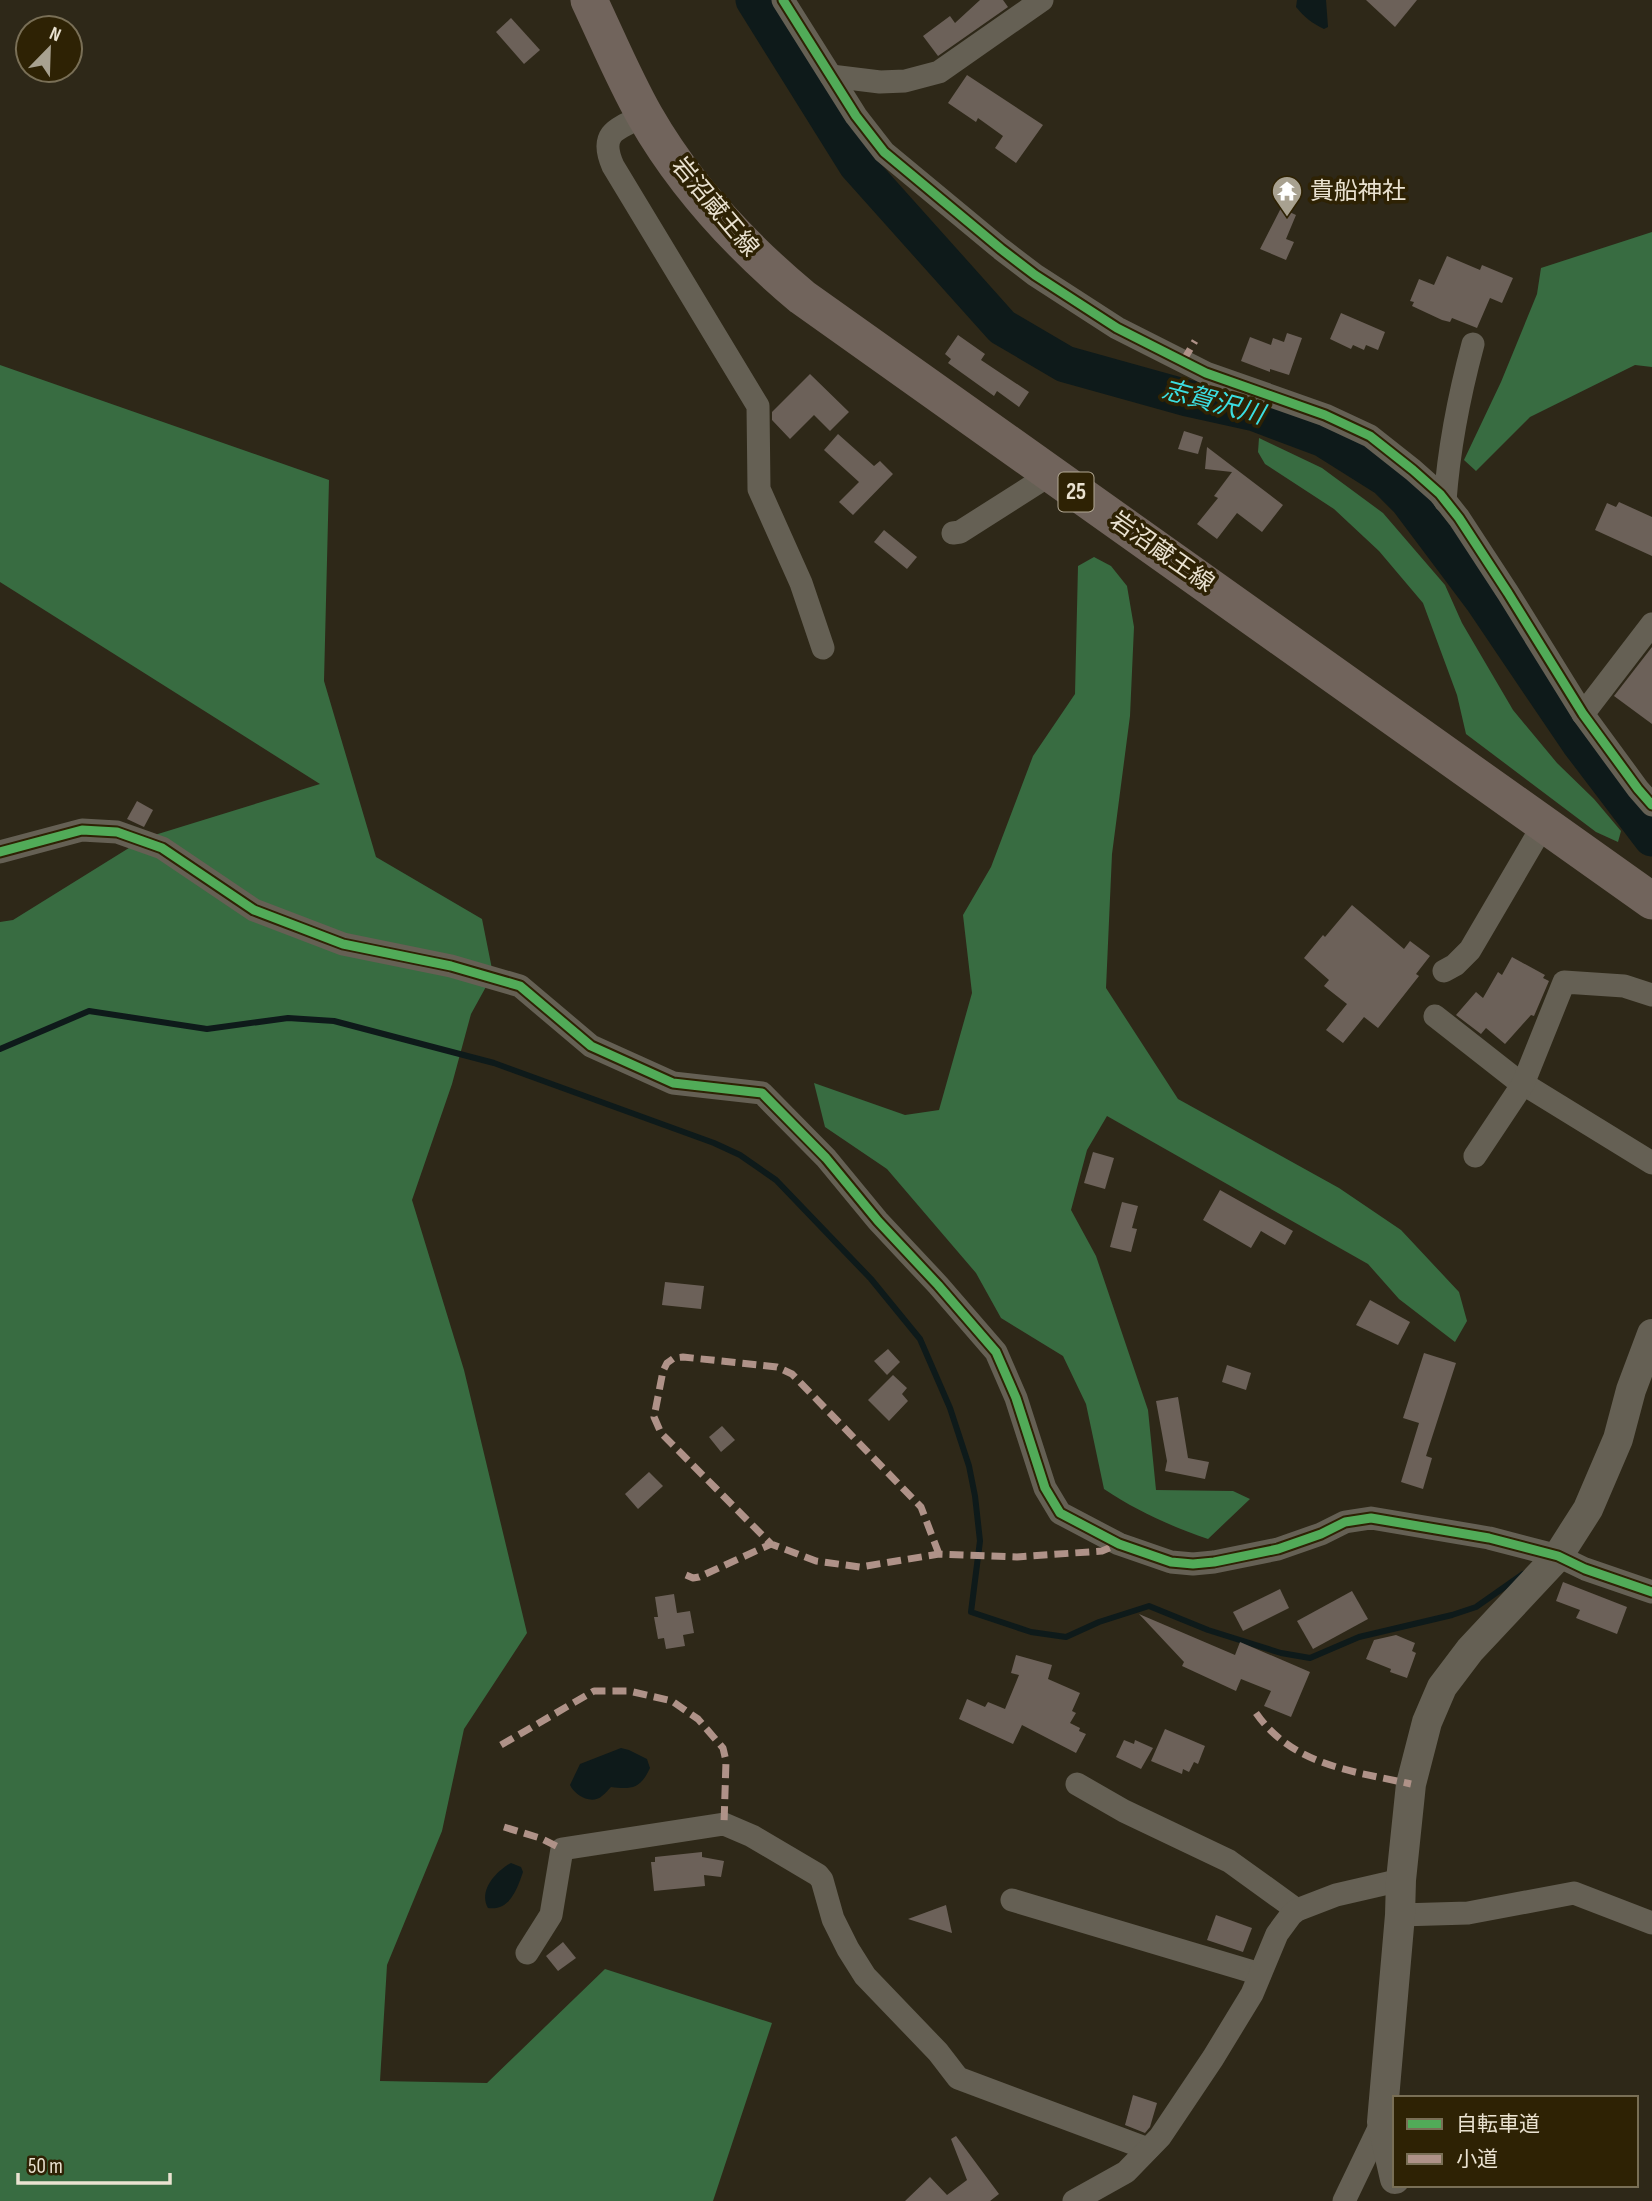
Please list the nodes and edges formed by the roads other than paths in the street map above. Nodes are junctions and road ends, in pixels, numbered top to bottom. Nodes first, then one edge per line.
1 (589, 0) edge
2 (783, 0) edge
3 (1042, 0) edge
4 (831, 76) junction
5 (645, 116) junction
6 (1473, 344) dead end
7 (1051, 474) junction
8 (1445, 501) junction
9 (953, 534) dead end
10 (1652, 624) edge
11 (823, 648) dead end
12 (1583, 714) junction
13 (1652, 805) edge
14 (1548, 825) junction
15 (0, 852) edge
16 (1652, 901) edge
17 (1444, 971) dead end
18 (1652, 995) edge
19 (1435, 1016) dead end
20 (1523, 1084) junction
21 (1475, 1156) dead end
22 (1652, 1163) edge
23 (1652, 1334) edge
24 (1558, 1556) junction
25 (1652, 1592) edge
26 (1077, 1784) dead end
27 (1401, 1880) junction
28 (1012, 1900) dead end
29 (1297, 1910) junction
30 (1401, 1915) junction
31 (1652, 1923) edge
32 (527, 1952) dead end
33 (1260, 1974) junction
34 (1382, 2123) junction
35 (1148, 2149) junction
36 (1393, 2170) edge
37 (1074, 2201) edge
38 (1344, 2201) edge

1 - 5 main road, 岩沼蔵王線 / 25
2 - 4 street
3 - 4 street
4 - 8 street
5 - 7 main road, 岩沼蔵王線 / 25
5 - 11 street
6 - 8 street
7 - 9 street
7 - 14 main road, 岩沼蔵王線 / 25
8 - 12 street
10 - 12 street
12 - 13 street
14 - 16 main road, 岩沼蔵王線 / 25
14 - 17 street
15 - 24 street
18 - 20 street
19 - 20 street
20 - 21 street
20 - 22 street
23 - 24 street
24 - 25 street
24 - 27 street
26 - 29 street
27 - 29 street
27 - 30 street
28 - 33 street
29 - 33 street
30 - 31 street
30 - 34 street
32 - 35 street
33 - 35 street
34 - 36 street
34 - 38 street
35 - 37 street

